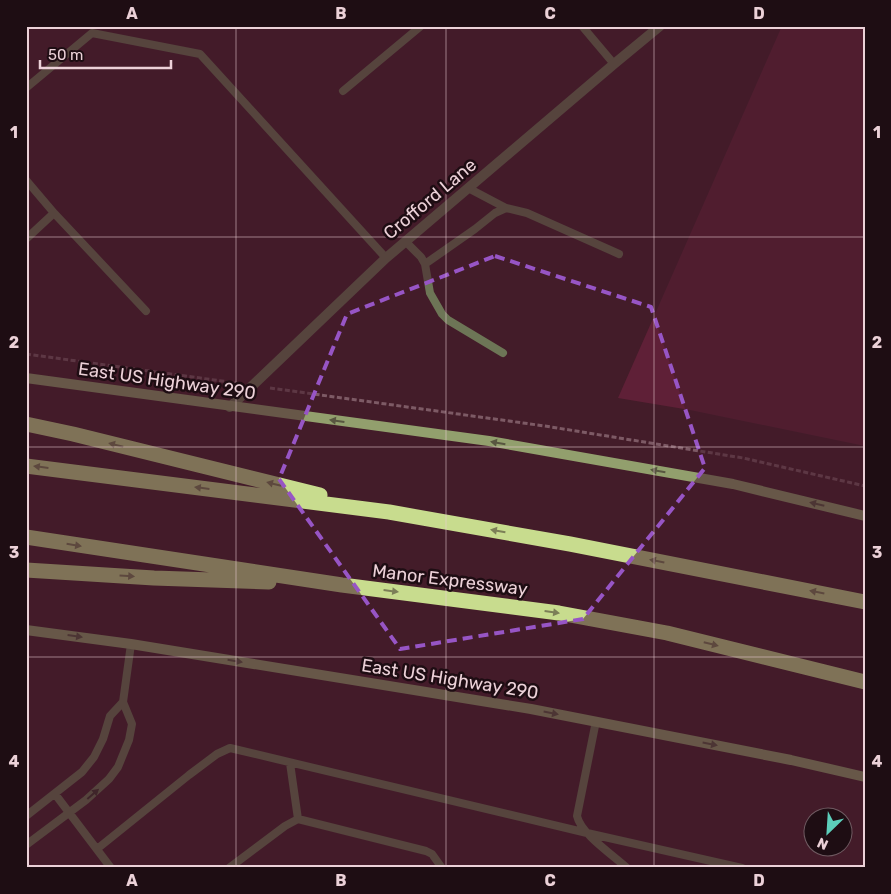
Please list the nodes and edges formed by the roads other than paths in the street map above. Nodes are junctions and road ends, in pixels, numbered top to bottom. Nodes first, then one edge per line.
1 (421, 26) edge
2 (582, 26) edge
3 (660, 26) edge
4 (614, 64) junction
5 (26, 88) edge
6 (343, 91) dead end
7 (26, 180) edge
8 (468, 188) junction
9 (506, 208) junction
10 (54, 213) junction
11 (26, 239) edge
12 (405, 241) junction
13 (619, 254) dead end
14 (386, 258) junction
15 (425, 264) junction
16 (146, 311) dead end
17 (504, 353) dead end
18 (26, 378) edge
19 (230, 407) junction
20 (26, 424) edge
21 (26, 466) edge
22 (389, 512) junction
23 (865, 516) edge
24 (26, 537) edge
25 (26, 570) edge
26 (342, 585) junction
27 (865, 602) edge
28 (26, 630) edge
29 (131, 644) junction
30 (865, 682) edge
31 (123, 702) junction
32 (596, 722) junction
33 (290, 763) junction
34 (865, 777) edge
35 (55, 794) junction
36 (68, 814) junction
37 (26, 816) edge
38 (298, 819) junction
39 (587, 834) junction
40 (26, 846) edge
41 (97, 849) junction
42 (111, 868) edge
43 (229, 868) edge
44 (442, 868) edge
45 (627, 868) edge
46 (742, 868) edge

1 - 6 lane
2 - 4 lane
3 - 4 street, Crofford Lane
4 - 8 street, Crofford Lane
5 - 14 lane
7 - 10 lane
8 - 9 lane
8 - 12 street, Crofford Lane
9 - 13 lane
9 - 15 lane
10 - 11 lane
10 - 16 lane
12 - 14 street, Crofford Lane
12 - 15 lane
14 - 19 street, Crofford Lane
15 - 17 lane
18 - 19 main road, East US Highway 290
23 -> 19 main road, East US Highway 290
22 -> 20 highway
22 -> 21 highway
27 -> 22 highway
24 -> 26 highway, Manor Expressway
25 -> 26 highway
26 -> 30 highway, Manor Expressway
28 -> 29 main road, East US Highway 290
29 - 31 lane
29 -> 32 main road, East US Highway 290
31 - 35 lane
36 -> 31 lane
32 -> 34 main road, East US Highway 290
32 - 39 lane
33 - 38 lane
33 - 39 lane
33 - 41 lane
35 - 36 lane
35 - 37 lane
36 - 40 lane
36 - 41 lane
38 - 43 lane
38 - 44 lane
39 - 45 lane
39 - 46 lane
41 - 42 lane

